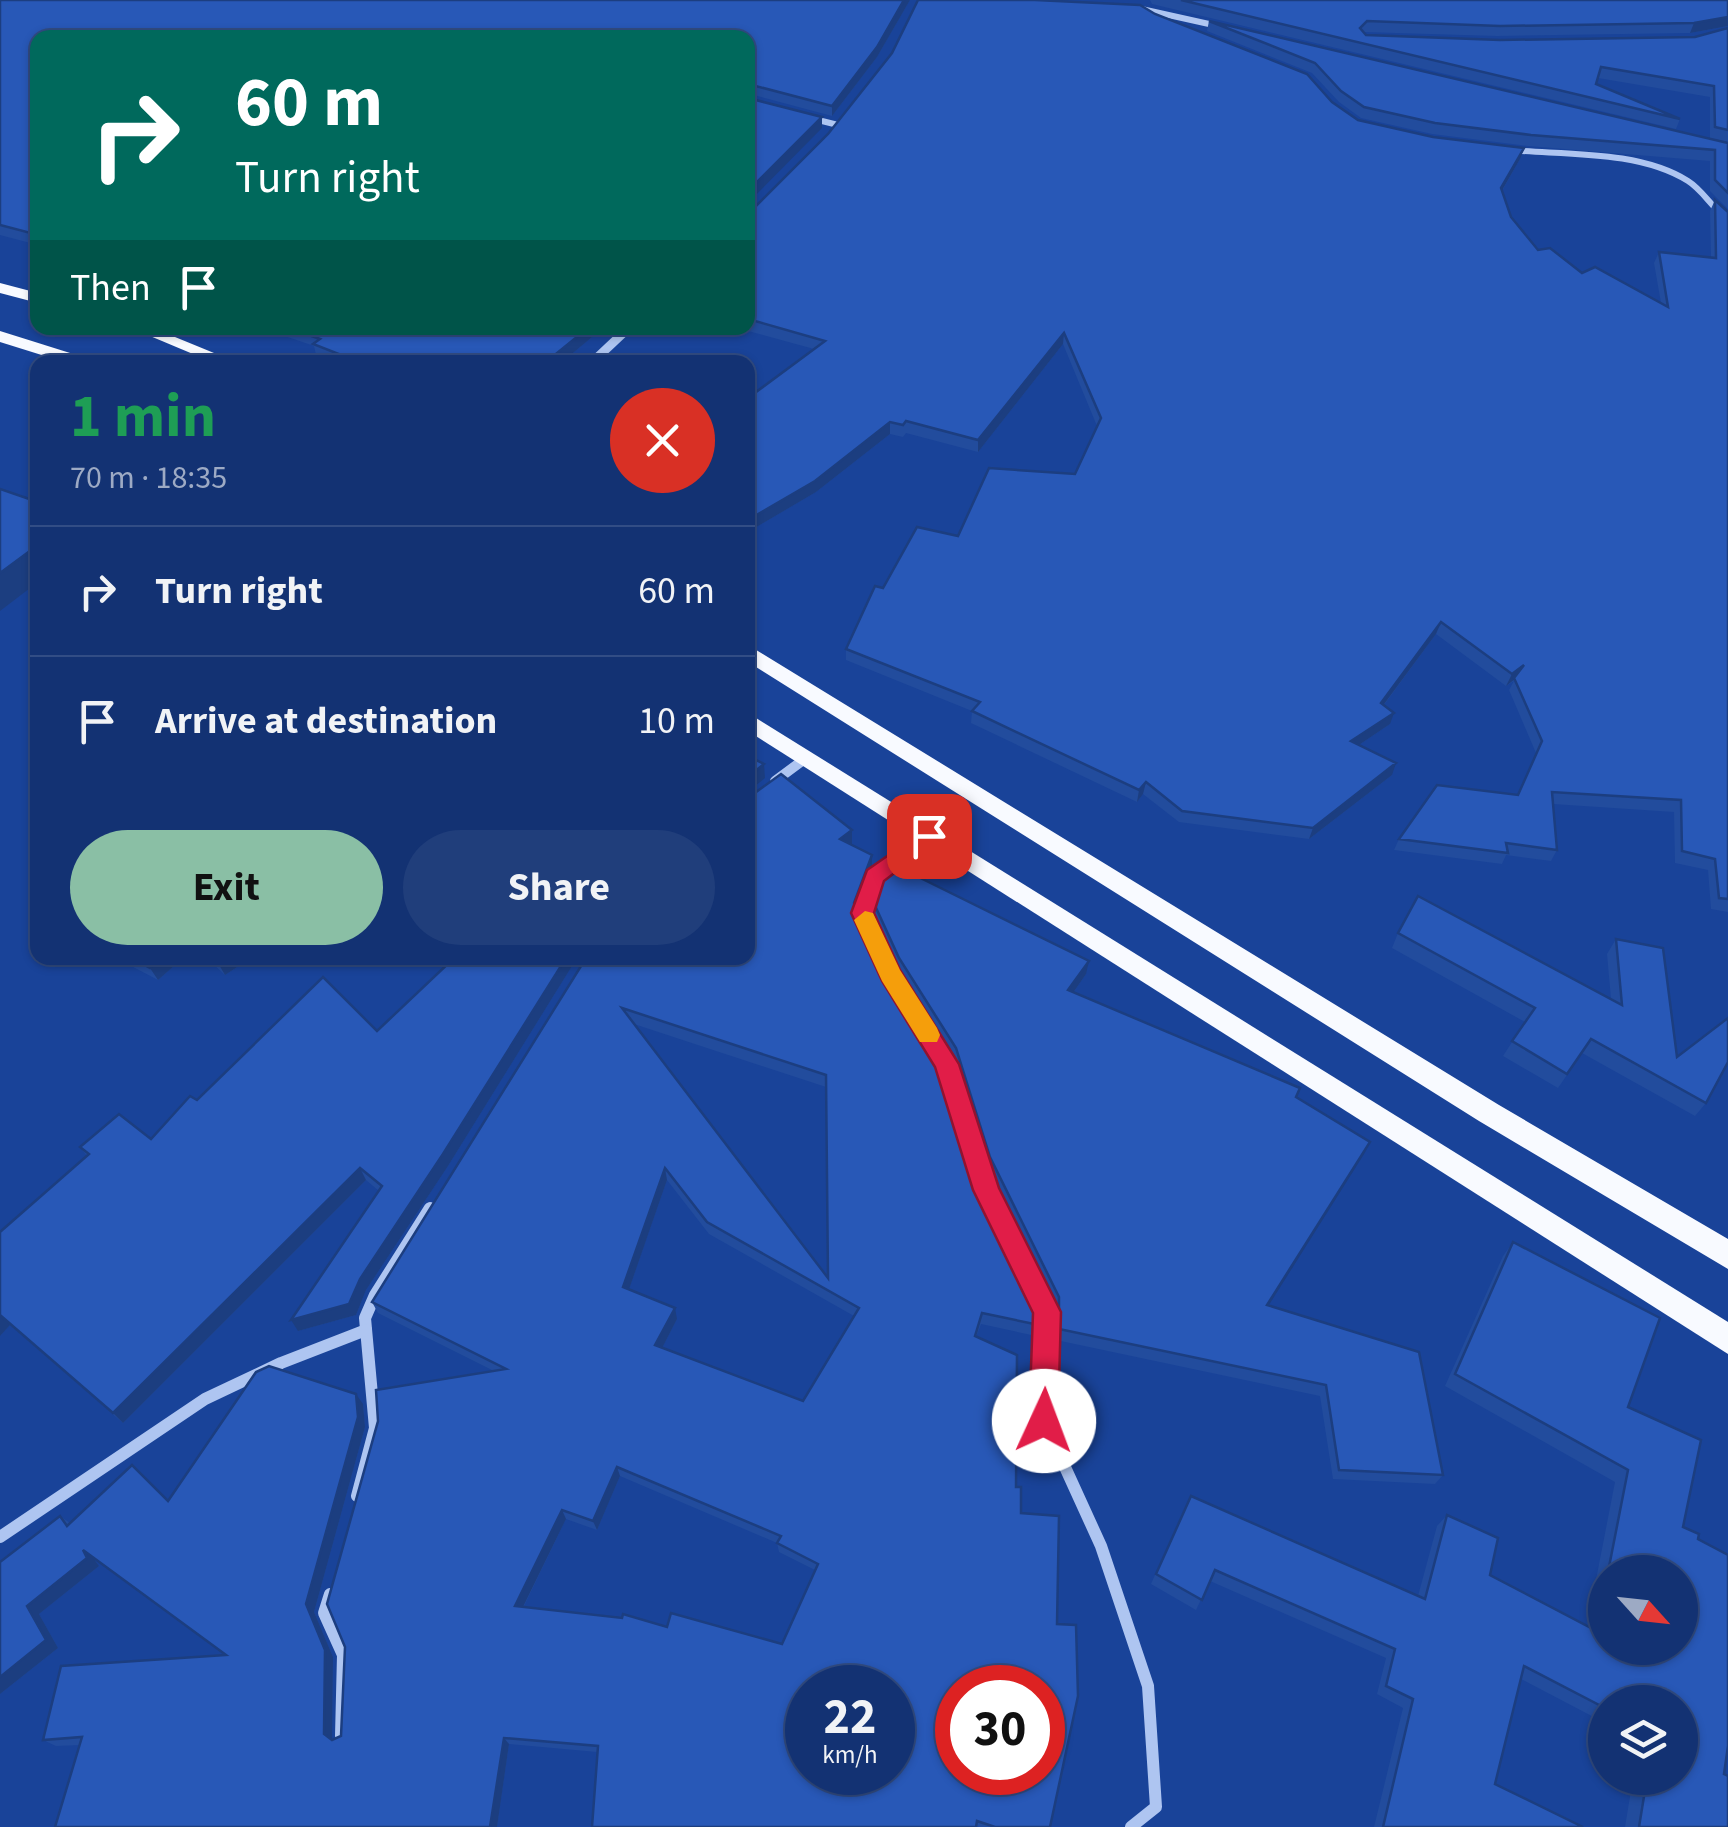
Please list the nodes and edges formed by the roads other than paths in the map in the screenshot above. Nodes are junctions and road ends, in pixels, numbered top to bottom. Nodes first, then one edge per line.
1 (1146, 0) edge
2 (1123, 7) edge
3 (1141, 8) junction
4 (1184, 28) edge
5 (1229, 28) edge
6 (848, 112) edge
7 (802, 115) edge
8 (838, 125) junction
9 (826, 138) edge
10 (1506, 150) edge
11 (1728, 219) edge
12 (0, 288) edge
13 (30, 296) edge
14 (157, 335) edge
15 (621, 335) edge
16 (0, 336) edge
17 (58, 355) edge
18 (209, 355) edge
19 (599, 355) edge
20 (755, 656) edge
21 (755, 725) edge
22 (806, 758) junction
23 (762, 791) edge
24 (929, 836) junction
25 (443, 1189) edge
26 (1728, 1255) edge
27 (366, 1330) junction
28 (1728, 1339) edge
29 (354, 1511) edge
30 (0, 1537) edge
31 (334, 1579) edge
32 (341, 1736) edge
33 (1131, 1827) edge

1 - 3 street
2 - 3 street
3 - 4 street
3 - 5 street
6 - 8 street
7 - 8 street
8 - 9 street
10 - 11 street
12 - 13 main road
14 - 18 main road
15 - 19 street
16 - 17 main road
20 - 26 main road
21 - 22 main road
22 - 23 street
22 - 24 main road
24 - 28 main road
24 - 33 street
25 - 27 street
27 - 29 street
27 - 30 street
31 - 32 street

